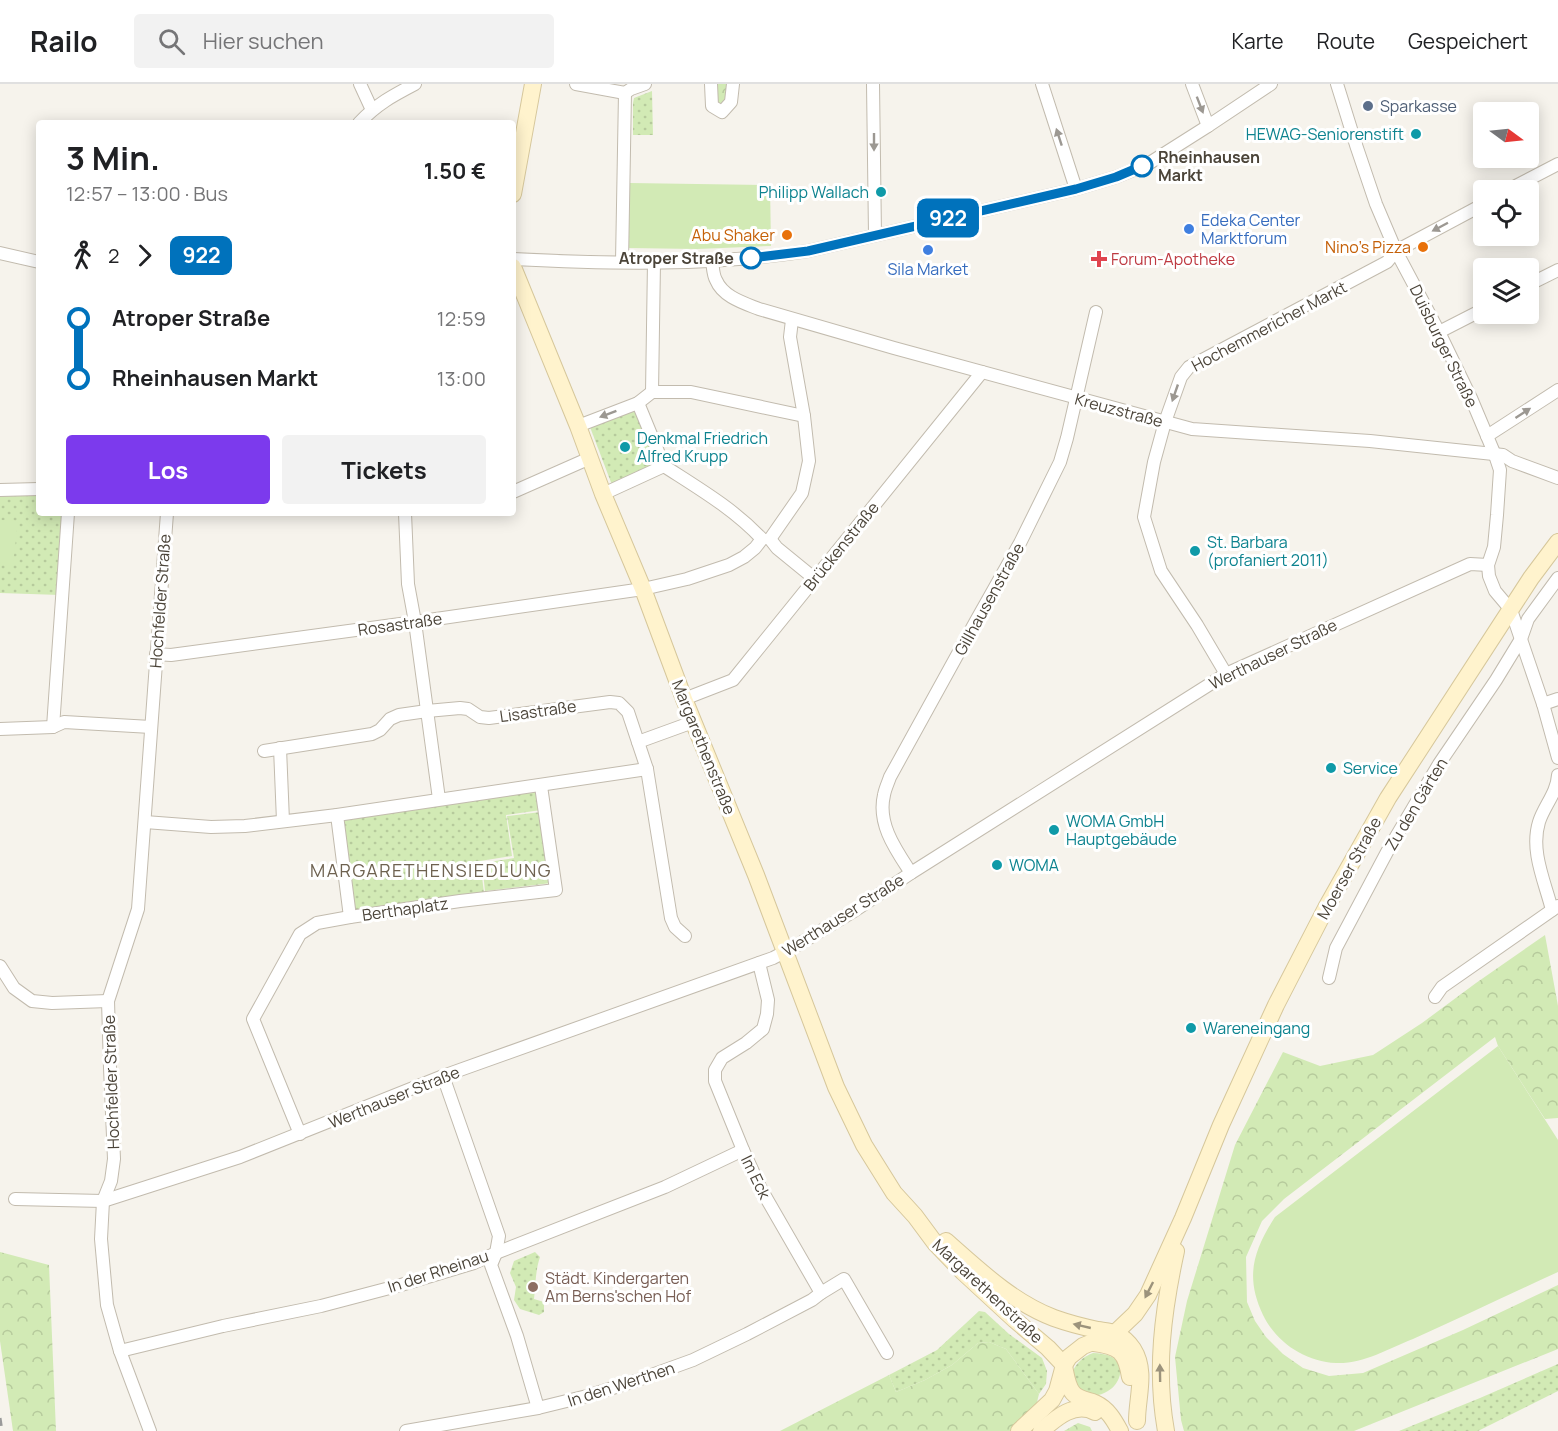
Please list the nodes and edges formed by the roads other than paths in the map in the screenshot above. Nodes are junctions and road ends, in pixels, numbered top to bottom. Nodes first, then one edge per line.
1 (360, 84) edge
2 (415, 84) edge
3 (533, 84) edge
4 (576, 84) edge
5 (645, 84) edge
6 (711, 84) edge
7 (733, 84) edge
8 (873, 84) edge
9 (1042, 84) edge
10 (1192, 84) edge
11 (1271, 84) edge
12 (1337, 84) edge
13 (625, 93) junction
14 (372, 110) junction
15 (362, 120) edge
16 (1208, 126) junction
17 (1558, 164) edge
18 (516, 178) edge
19 (1527, 180) edge
20 (1076, 189) junction
21 (1473, 210) edge
22 (874, 235) junction
23 (1396, 251) junction
24 (0, 253) edge
25 (516, 259) edge
26 (36, 261) edge
27 (712, 261) junction
28 (622, 262) junction
29 (654, 262) junction
30 (1558, 270) edge
31 (516, 274) edge
32 (1539, 280) edge
33 (1096, 312) dead end
34 (1473, 315) edge
35 (792, 320) junction
36 (1439, 332) junction
37 (982, 372) junction
38 (1558, 390) edge
39 (652, 392) junction
40 (1076, 398) junction
41 (638, 403) junction
42 (804, 416) junction
43 (1165, 422) junction
44 (578, 426) junction
45 (1487, 436) junction
46 (1495, 455) junction
47 (590, 458) junction
48 (664, 466) junction
49 (1558, 478) edge
50 (36, 489) edge
51 (0, 490) edge
52 (516, 491) edge
53 (603, 494) junction
54 (68, 516) edge
55 (166, 516) edge
56 (405, 516) edge
57 (766, 539) junction
58 (1558, 542) edge
59 (1488, 565) junction
60 (1558, 578) edge
61 (815, 579) junction
62 (643, 589) junction
63 (1511, 609) junction
64 (415, 622) junction
65 (1521, 639) junction
66 (156, 654) junction
67 (1226, 674) junction
68 (684, 699) junction
69 (1558, 699) edge
70 (1543, 704) junction
71 (427, 711) junction
72 (693, 722) junction
73 (53, 727) junction
74 (151, 727) junction
75 (0, 729) edge
76 (638, 742) junction
77 (280, 748) junction
78 (264, 751) dead end
79 (1558, 758) edge
80 (647, 770) junction
81 (1558, 775) edge
82 (541, 786) junction
83 (439, 800) junction
84 (337, 815) junction
85 (283, 821) junction
86 (144, 822) junction
87 (911, 873) junction
88 (1555, 908) edge
89 (350, 917) junction
90 (685, 936) dead end
91 (784, 952) junction
92 (759, 963) junction
93 (0, 966) edge
94 (1329, 978) dead end
95 (1435, 997) dead end
96 (108, 1001) junction
97 (443, 1077) junction
98 (300, 1134) junction
99 (743, 1150) junction
100 (15, 1199) dead end
101 (103, 1201) junction
102 (915, 1216) junction
103 (1183, 1218) junction
104 (496, 1252) junction
105 (821, 1293) junction
106 (1115, 1333) junction
107 (1094, 1342) junction
108 (120, 1351) junction
109 (887, 1353) dead end
110 (1064, 1365) junction
111 (538, 1408) junction
112 (1140, 1426) edge
113 (150, 1431) edge
114 (406, 1431) edge
115 (1019, 1431) edge
116 (1041, 1431) edge
117 (1119, 1431) edge
118 (1166, 1431) edge

1 - 14 street
2 - 14 street
3 - 18 main road
4 - 13 street
5 - 13 street
6 - 7 street
8 -> 22 street
20 -> 9 street
10 -> 16 street
11 - 16 street
12 - 23 street, Duisburger Straße
13 - 28 street
14 - 15 street
16 - 20 street
17 - 19 street
20 - 22 street
21 -> 23 street, Hochemmericher Markt
22 - 27 street
23 - 36 street, Duisburger Straße
23 -> 43 street, Hochemmericher Markt
24 - 26 street
25 - 28 street
27 - 29 street
27 - 35 street, Kreuzstraße
28 - 29 street
29 - 39 street
30 - 32 street
31 - 44 main road, Margarethenstraße
33 - 40 street, Gillhausenstraße
34 - 36 street
35 - 37 street, Kreuzstraße
35 - 42 street, Rosastraße
36 - 45 street, Duisburger Straße
37 - 40 street, Kreuzstraße
37 - 61 street, Brückenstraße
45 -> 38 street
39 - 41 street
39 - 42 street
40 - 43 street, Kreuzstraße
40 - 87 street, Gillhausenstraße
41 -> 44 street
41 - 48 street
42 - 57 street, Rosastraße
43 - 46 street, Kreuzstraße
43 - 67 street, Hochemmericher Markt
44 - 47 main road, Margarethenstraße
45 - 46 street, Duisburger Straße
46 - 49 street, Kreuzstraße
46 - 59 street, Duisburger Straße
47 - 52 street
47 - 53 main road, Margarethenstraße
48 - 53 street
48 - 57 street
50 - 51 street
53 - 62 main road, Margarethenstraße
54 - 73 street
55 - 66 street, Hochfelder Straße
56 - 64 street
57 - 61 street
57 - 62 street, Rosastraße
58 - 63 main road, Moerser Straße
59 - 63 street
59 - 67 street, Werthauser Straße
60 - 65 street
61 - 68 street, Brückenstraße
62 - 64 street, Rosastraße
62 - 68 main road, Margarethenstraße
63 - 65 street
63 - 103 main road, Moerser Straße
64 - 66 street, Rosastraße
64 - 71 street
65 - 70 street
65 - 94 street, Zu den Gärten
66 - 74 street, Hochfelder Straße
67 - 87 street, Werthauser Straße
68 - 72 main road, Margarethenstraße
69 - 70 street
70 - 79 street
71 - 76 street, Lisastraße
71 - 77 street, Lisastraße
71 - 83 street
72 - 76 street
72 - 91 main road, Margarethenstraße
73 - 74 street
73 - 75 street
74 - 86 street, Hochfelder Straße
76 - 80 street, Lisastraße
77 - 78 street, Lisastraße
77 - 85 street
80 - 82 street
80 - 90 street, Lisastraße
81 - 88 street
82 - 83 street
82 - 89 street, Berthaplatz
83 - 84 street
84 - 85 street
84 - 89 street, Berthaplatz
85 - 86 street
86 - 96 street, Hochfelder Straße
87 - 91 street, Werthauser Straße
88 - 95 street
89 - 98 street
91 - 92 street, Werthauser Straße
91 - 102 main road, Margarethenstraße
92 - 97 street, Werthauser Straße
92 - 99 street, Im Eck
93 - 96 street
96 - 101 street, Hochfelder Straße
97 - 98 street, Werthauser Straße
97 - 104 street
98 - 101 street, Werthauser Straße
99 - 104 street, In der Rheinau
99 - 105 street, Im Eck
100 - 101 street, Werthauser Straße
101 - 108 street, Hochfelder Straße
106 -> 102 main road, Margarethenstraße
102 - 110 main road, Margarethenstraße
103 -> 106 main road, Moerser Straße
118 -> 103 main road, Moerser Straße
104 - 108 street, In der Rheinau
104 - 111 street
105 - 109 street
105 - 111 street, In den Werthen
106 - 107 main road
106 - 112 main road
107 - 110 main road
107 - 112 main road
108 - 113 street, Hochfelder Straße
110 - 115 main road
110 - 117 main road
111 - 114 street, In den Werthen
116 - 117 main road

